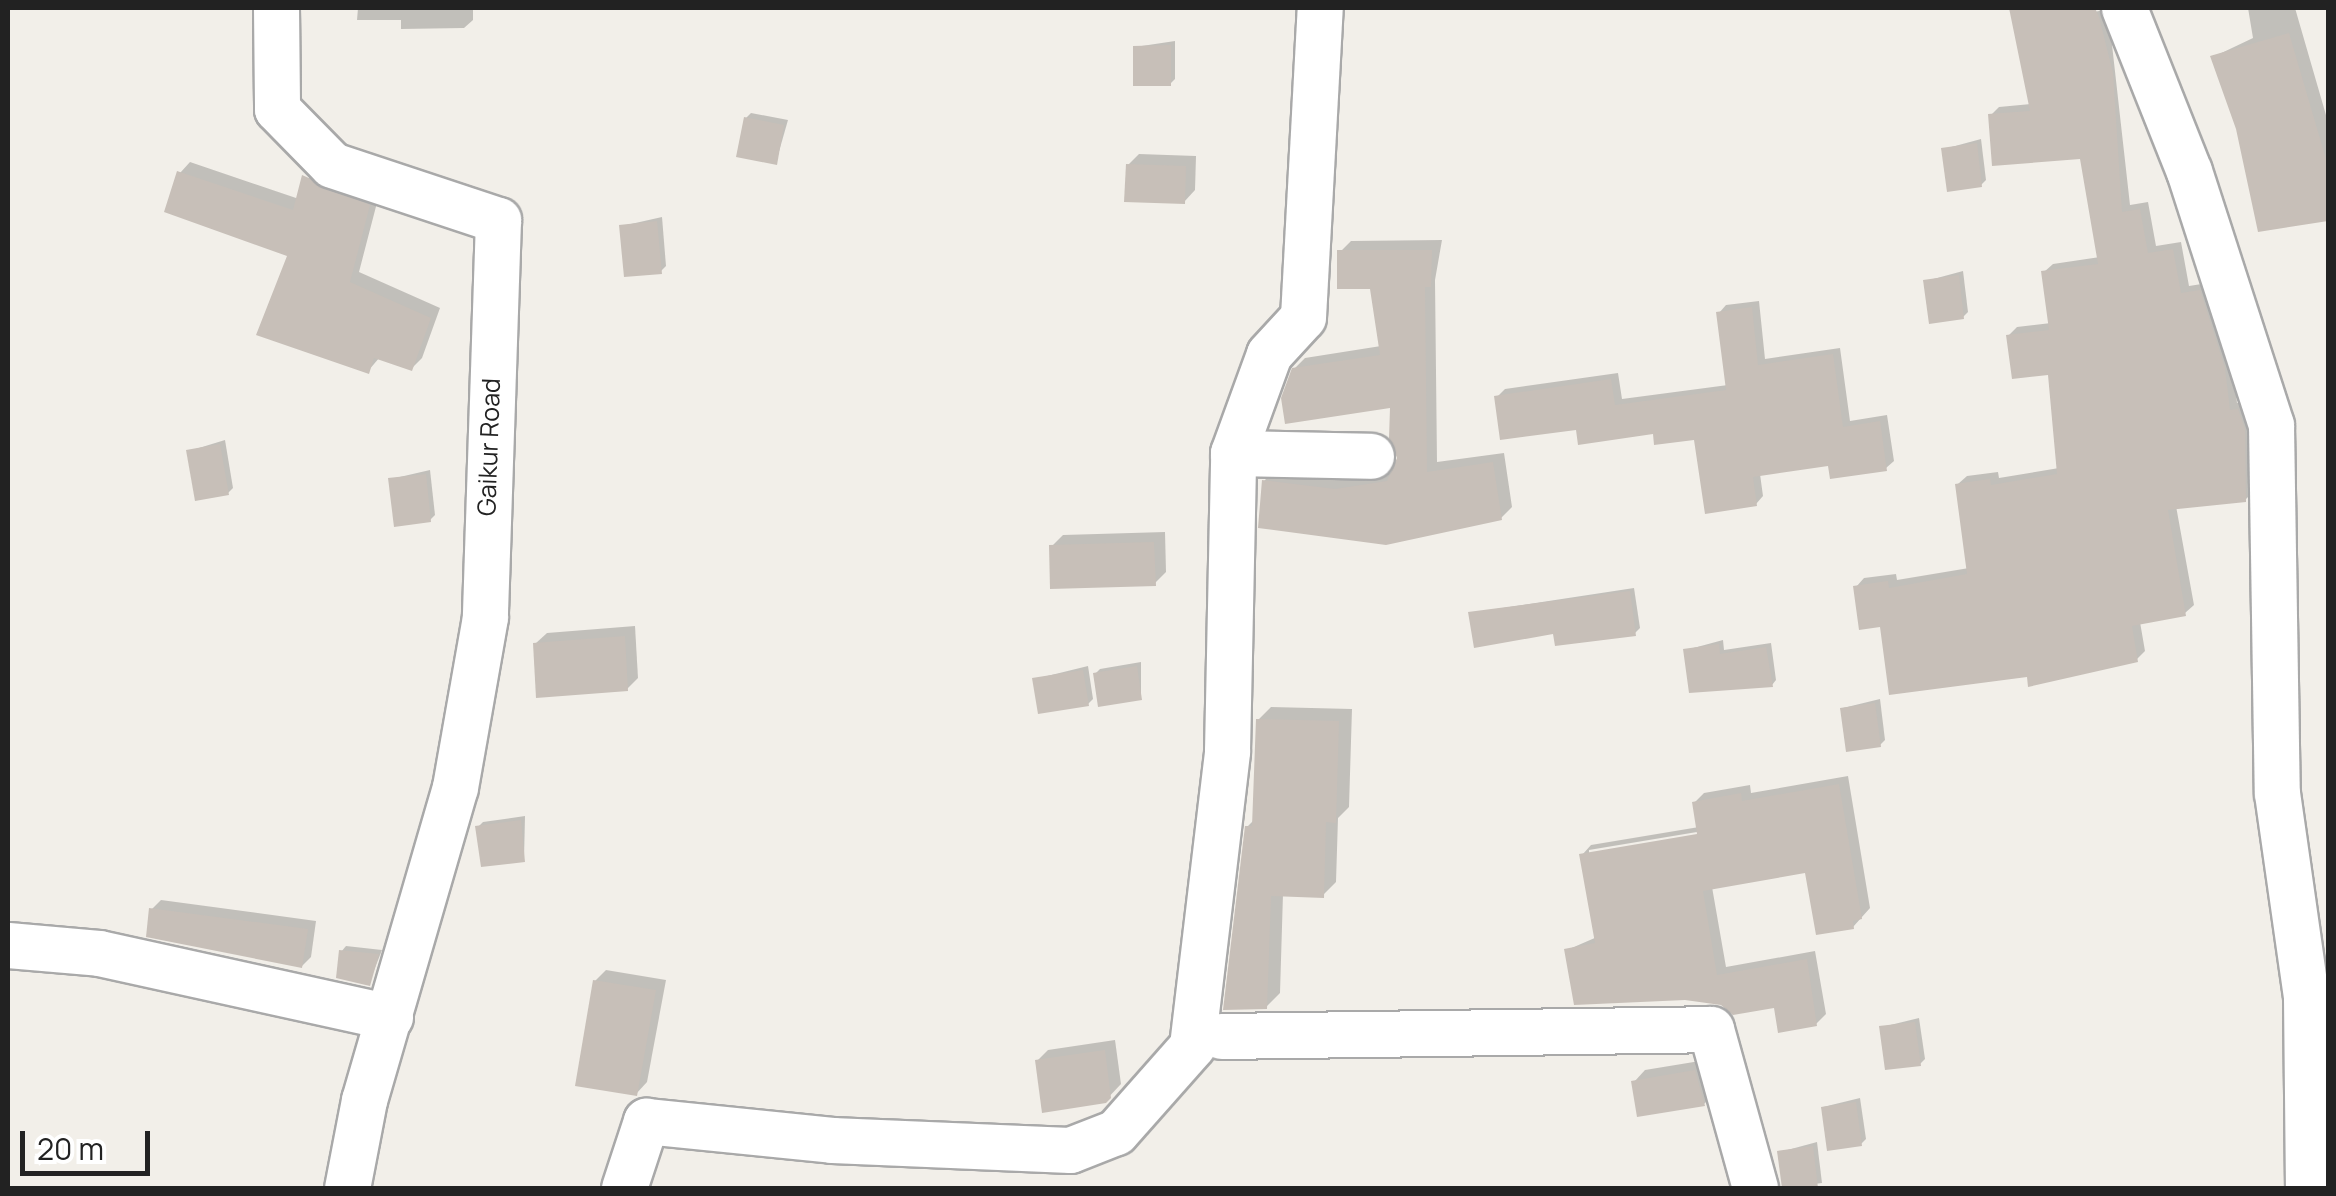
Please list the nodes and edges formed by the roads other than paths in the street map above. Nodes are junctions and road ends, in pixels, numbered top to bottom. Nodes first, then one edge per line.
1 (276, 8) edge
2 (1320, 8) edge
3 (2124, 8) edge
4 (1233, 454) junction
5 (1371, 456) dead end
6 (8, 945) edge
7 (390, 1017) junction
8 (1221, 1036) dead end
9 (358, 1186) edge
10 (624, 1188) edge
11 (1756, 1188) edge
12 (2308, 1188) edge

1 - 7 street, Gaikur Road
2 - 4 street
3 - 12 street
4 - 5 street
4 - 10 street
6 - 7 street
7 - 9 street
8 - 11 street

